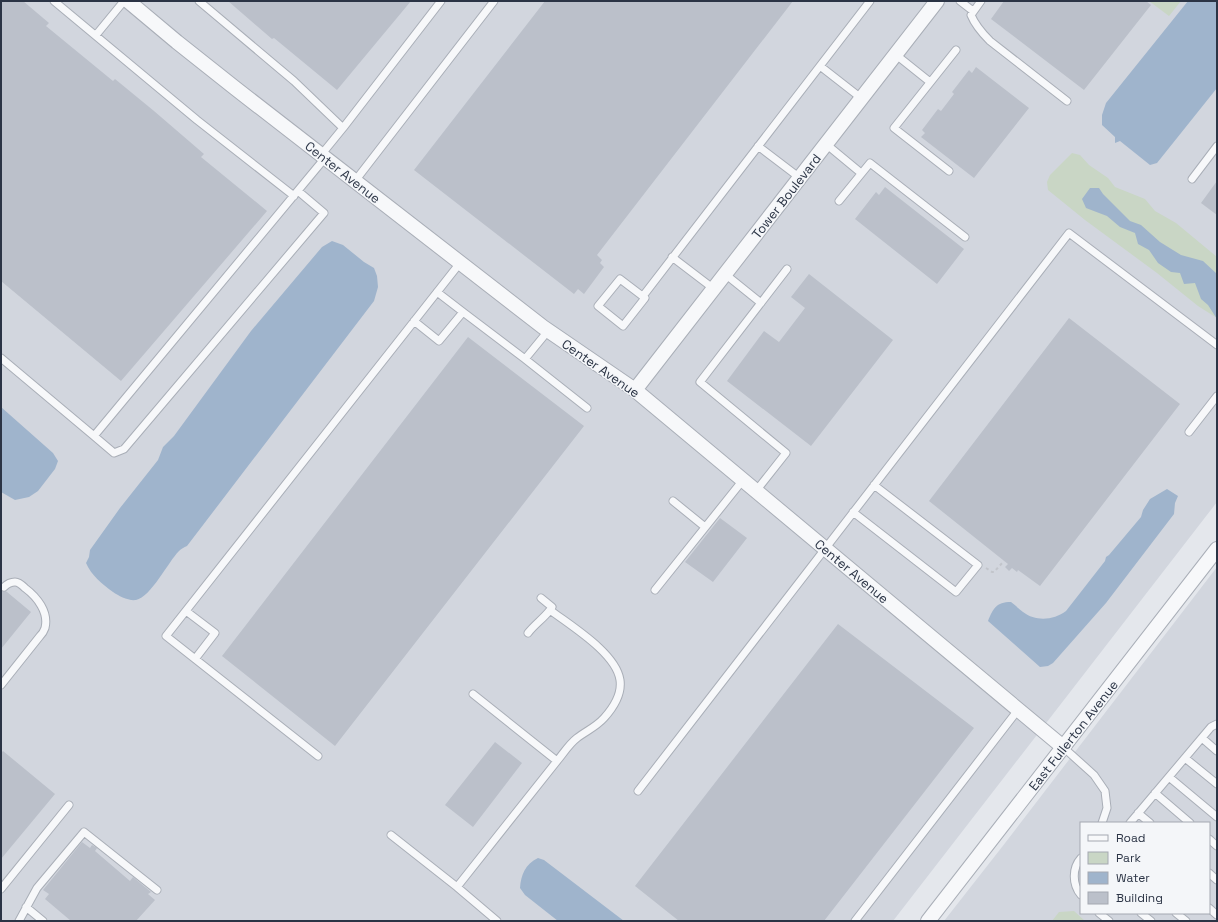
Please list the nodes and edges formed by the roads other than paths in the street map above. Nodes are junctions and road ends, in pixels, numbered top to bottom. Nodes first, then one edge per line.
1 (54, 1) edge
2 (124, 1) edge
3 (128, 1) edge
4 (199, 1) edge
5 (441, 1) edge
6 (494, 1) edge
7 (870, 1) edge
8 (936, 1) edge
9 (960, 1) edge
10 (981, 1) edge
11 (973, 11) junction
12 (96, 35) junction
13 (956, 50) dead end
14 (895, 54) junction
15 (820, 66) junction
16 (930, 82) junction
17 (861, 98) junction
18 (1067, 101) dead end
19 (343, 128) junction
20 (826, 144) junction
21 (758, 146) junction
22 (1217, 146) edge
23 (323, 156) junction
24 (949, 171) dead end
25 (861, 173) junction
26 (800, 178) junction
27 (1192, 179) dead end
28 (354, 181) junction
29 (296, 193) junction
30 (839, 201) dead end
31 (965, 237) dead end
32 (672, 257) junction
33 (460, 263) junction
34 (787, 269) dead end
35 (725, 274) junction
36 (714, 289) junction
37 (436, 292) junction
38 (642, 296) junction
39 (761, 303) junction
40 (463, 312) junction
41 (414, 320) junction
42 (548, 331) junction
43 (1217, 346) edge
44 (1, 358) edge
45 (525, 359) junction
46 (635, 390) junction
47 (1217, 396) edge
48 (587, 408) dead end
49 (1190, 432) dead end
50 (94, 436) junction
51 (743, 480) junction
52 (874, 485) junction
53 (756, 491) junction
54 (673, 501) dead end
55 (853, 512) junction
56 (705, 527) junction
57 (825, 548) junction
58 (1217, 549) edge
59 (4, 587) dead end
60 (655, 590) dead end
61 (541, 598) dead end
62 (550, 610) junction
63 (186, 611) junction
64 (528, 633) dead end
65 (195, 659) junction
66 (1, 685) edge
67 (473, 694) dead end
68 (1018, 710) junction
69 (1217, 724) edge
70 (1202, 738) junction
71 (1063, 747) junction
72 (1217, 751) edge
73 (318, 756) dead end
74 (1185, 758) junction
75 (557, 762) junction
76 (1169, 777) junction
77 (1217, 784) edge
78 (638, 791) dead end
79 (1156, 793) junction
80 (69, 805) dead end
81 (1138, 813) junction
82 (1217, 817) edge
83 (1103, 822) edge
84 (1131, 822) edge
85 (1149, 822) edge
86 (1189, 822) edge
87 (391, 835) dead end
88 (1080, 860) edge
89 (457, 887) junction
90 (1, 889) edge
91 (157, 890) dead end
92 (1080, 894) edge
93 (26, 907) junction
94 (1100, 914) edge
95 (1142, 914) edge
96 (1177, 914) edge
97 (19, 921) edge
98 (43, 921) edge
99 (497, 921) edge
100 (855, 921) edge
101 (928, 921) edge
102 (1109, 921) edge
103 (1151, 921) edge
104 (1186, 921) edge

1 - 12 lane
2 - 12 lane
3 - 23 street, Center Avenue
4 - 19 lane
5 - 19 lane
6 - 28 lane
7 - 15 lane
8 - 14 street, Tower Boulevard
9 - 11 lane
10 - 11 lane
11 - 18 lane
12 - 29 lane
13 - 16 lane
14 - 16 lane
14 - 17 street, Tower Boulevard
15 - 17 lane
15 - 21 lane
16 - 24 lane
17 - 20 street, Tower Boulevard
19 - 23 lane
20 - 25 lane
20 - 26 street, Tower Boulevard
21 - 26 lane
21 - 32 lane
22 - 27 lane
23 - 28 street, Center Avenue
23 - 29 lane
25 - 30 lane
25 - 31 lane
26 - 35 street, Tower Boulevard
28 - 33 street, Center Avenue
29 - 50 lane
29 - 50 lane
32 - 36 lane
32 - 38 lane
33 - 37 lane
33 - 42 street, Center Avenue
34 - 39 lane
35 - 36 street, Tower Boulevard
35 - 39 lane
36 - 46 street, Tower Boulevard
37 - 40 lane
37 - 41 lane
38 - 38 lane
39 - 53 lane
40 - 41 lane
40 - 45 lane
41 - 63 lane
42 - 45 lane
42 - 46 street, Center Avenue
43 - 52 lane
44 - 50 lane
45 - 48 lane
46 - 51 street, Center Avenue
47 - 49 lane
51 - 53 street, Center Avenue
51 - 56 lane
52 - 55 lane
52 - 55 lane
53 - 57 street, Center Avenue
54 - 56 lane
55 - 57 lane
56 - 60 lane
57 - 68 street, Center Avenue
57 - 78 lane
58 - 71 street, East Fullerton Avenue
59 - 66 lane
61 - 62 lane
62 - 64 lane
62 - 75 lane
63 - 65 lane
63 - 65 lane
65 - 73 lane
67 - 75 lane
68 - 71 street, Center Avenue
68 - 100 lane
69 - 70 lane
70 - 72 lane
70 - 74 lane
71 - 83 lane
71 - 101 street, East Fullerton Avenue
74 - 76 lane
74 - 77 lane
75 - 89 lane
76 - 79 lane
76 - 82 lane
79 - 81 lane
79 - 86 lane
80 - 90 lane
81 - 84 lane
81 - 85 lane
87 - 89 lane
88 - 92 lane
89 - 99 lane
91 - 93 lane
93 - 97 lane
93 - 98 lane
94 - 102 lane
95 - 103 lane
96 - 104 lane

